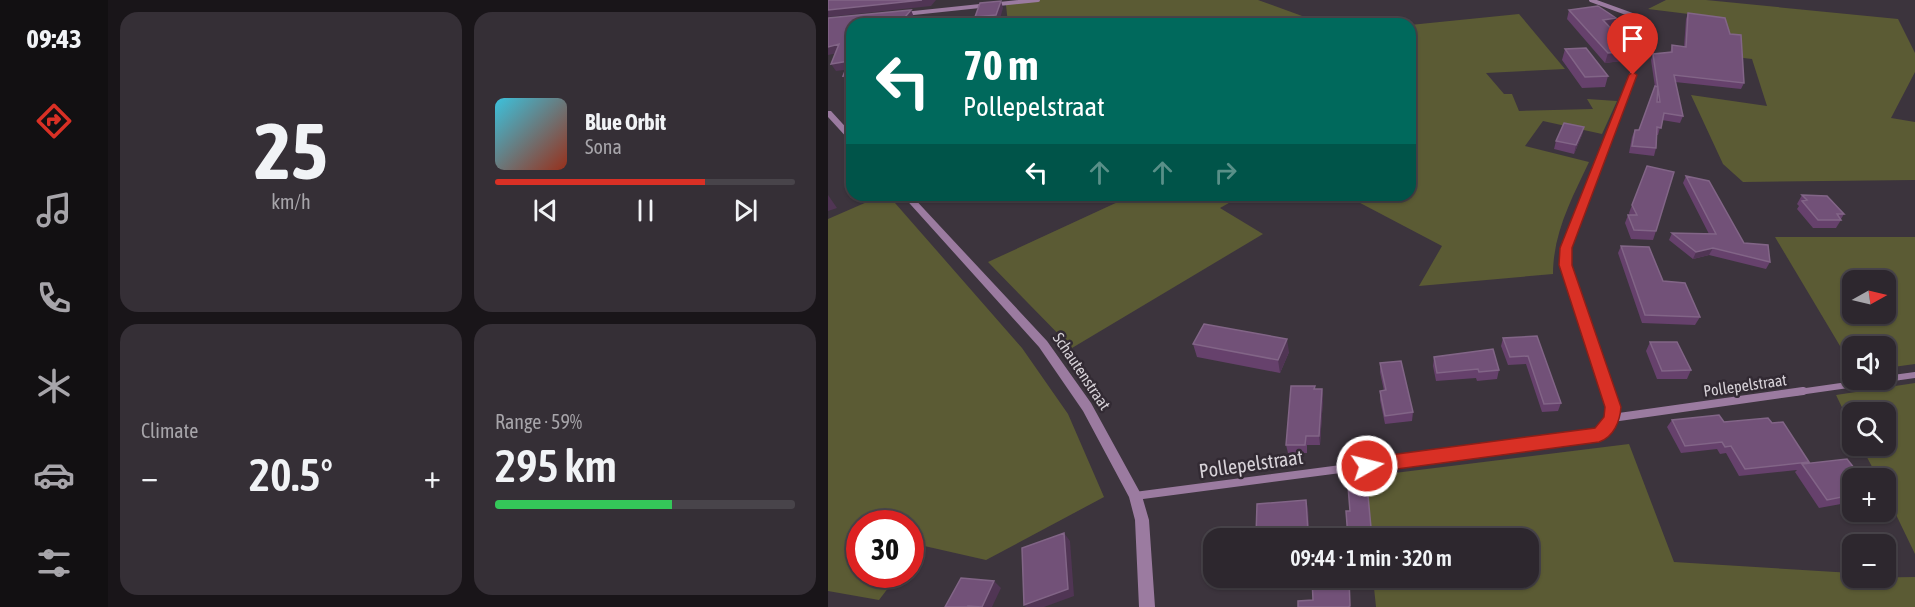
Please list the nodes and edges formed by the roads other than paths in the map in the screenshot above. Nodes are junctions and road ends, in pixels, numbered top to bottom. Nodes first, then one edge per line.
1 (956, 0) edge
2 (1038, 0) edge
3 (1592, 0) edge
4 (954, 9) junction
5 (897, 14) edge
6 (828, 113) edge
7 (846, 132) edge
8 (912, 201) edge
9 (1915, 375) edge
10 (1896, 377) edge
11 (1842, 385) edge
12 (1612, 418) junction
13 (1135, 496) junction
14 (1147, 607) edge

1 - 4 street
2 - 4 street
3 - 12 street
4 - 5 street
6 - 7 street
8 - 13 street, Schautenstraat
9 - 10 street, Pollepelstraat
11 - 12 street, Pollepelstraat
12 - 13 street, Pollepelstraat
13 - 14 street, Schautenstraat

